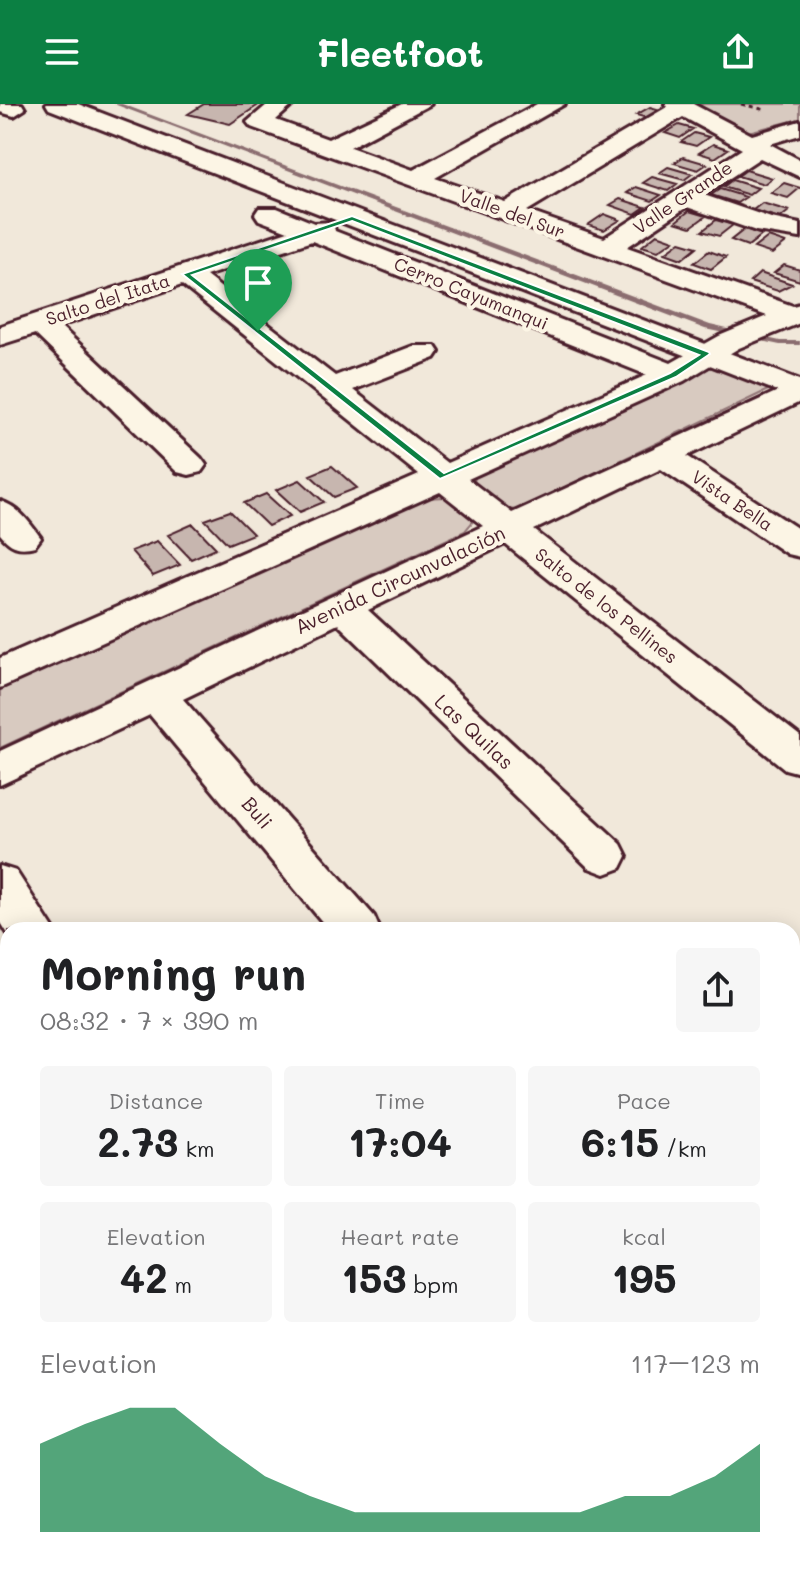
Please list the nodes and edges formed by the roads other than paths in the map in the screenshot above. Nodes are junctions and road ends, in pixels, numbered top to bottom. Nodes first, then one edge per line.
1 (57, 104) edge
2 (283, 104) edge
3 (420, 104) edge
4 (554, 104) edge
5 (680, 106) edge
6 (800, 128) edge
7 (754, 145) junction
8 (329, 148) junction
9 (800, 170) edge
10 (414, 179) junction
11 (684, 197) junction
12 (507, 212) junction
13 (268, 214) dead end
14 (352, 219) junction
15 (315, 231) junction
16 (797, 231) dead end
17 (607, 248) junction
18 (186, 274) junction
19 (788, 318) edge
20 (40, 323) junction
21 (0, 336) edge
22 (717, 348) junction
23 (424, 352) dead end
24 (673, 375) junction
25 (331, 388) junction
26 (800, 390) edge
27 (765, 406) junction
28 (800, 420) edge
29 (663, 455) junction
30 (189, 465) dead end
31 (443, 477) junction
32 (0, 512) edge
33 (508, 529) junction
34 (23, 538) dead end
35 (800, 546) edge
36 (342, 607) junction
37 (0, 674) edge
38 (156, 695) junction
39 (800, 758) edge
40 (0, 769) edge
41 (605, 856) dead end
42 (0, 884) edge
43 (26, 922) edge
44 (350, 922) edge

1 - 14 street
2 - 8 street, Valle del Sur
3 - 8 street
4 - 10 street
5 - 7 street
5 - 12 street
6 - 7 street, Valle Grande
7 - 9 street
7 - 11 street, Valle Grande
8 - 10 street, Valle del Sur
10 - 12 street, Valle del Sur
11 - 16 street
11 - 17 street, Valle Grande
12 - 17 street, Valle del Sur
13 - 15 street, Cerro Cayumanqui
14 - 15 street, Salto del Itata
14 - 22 street
15 - 18 street, Salto del Itata
15 - 24 street, Cerro Cayumanqui
17 - 19 street, Valle del Sur
18 - 20 street, Salto del Itata
18 - 25 street, Salto de los Pellines
19 - 22 street
20 - 21 street, Salto del Itata
20 - 30 street
22 - 24 street
22 - 26 street
23 - 25 street
24 - 31 street
25 - 31 street, Salto de los Pellines
26 - 27 street, Avenida Circunvalación
27 - 28 street
27 - 29 street, Avenida Circunvalación
29 - 33 street, Avenida Circunvalación
29 - 35 street, Vista Bella
31 - 33 street, Salto de los Pellines
31 - 37 street
32 - 34 street
33 - 36 street, Avenida Circunvalación
33 - 39 street, Salto de los Pellines
36 - 38 street, Avenida Circunvalación
36 - 41 street, Las Quilas
38 - 40 street, Avenida Circunvalación
38 - 44 street, Buli
42 - 43 street

